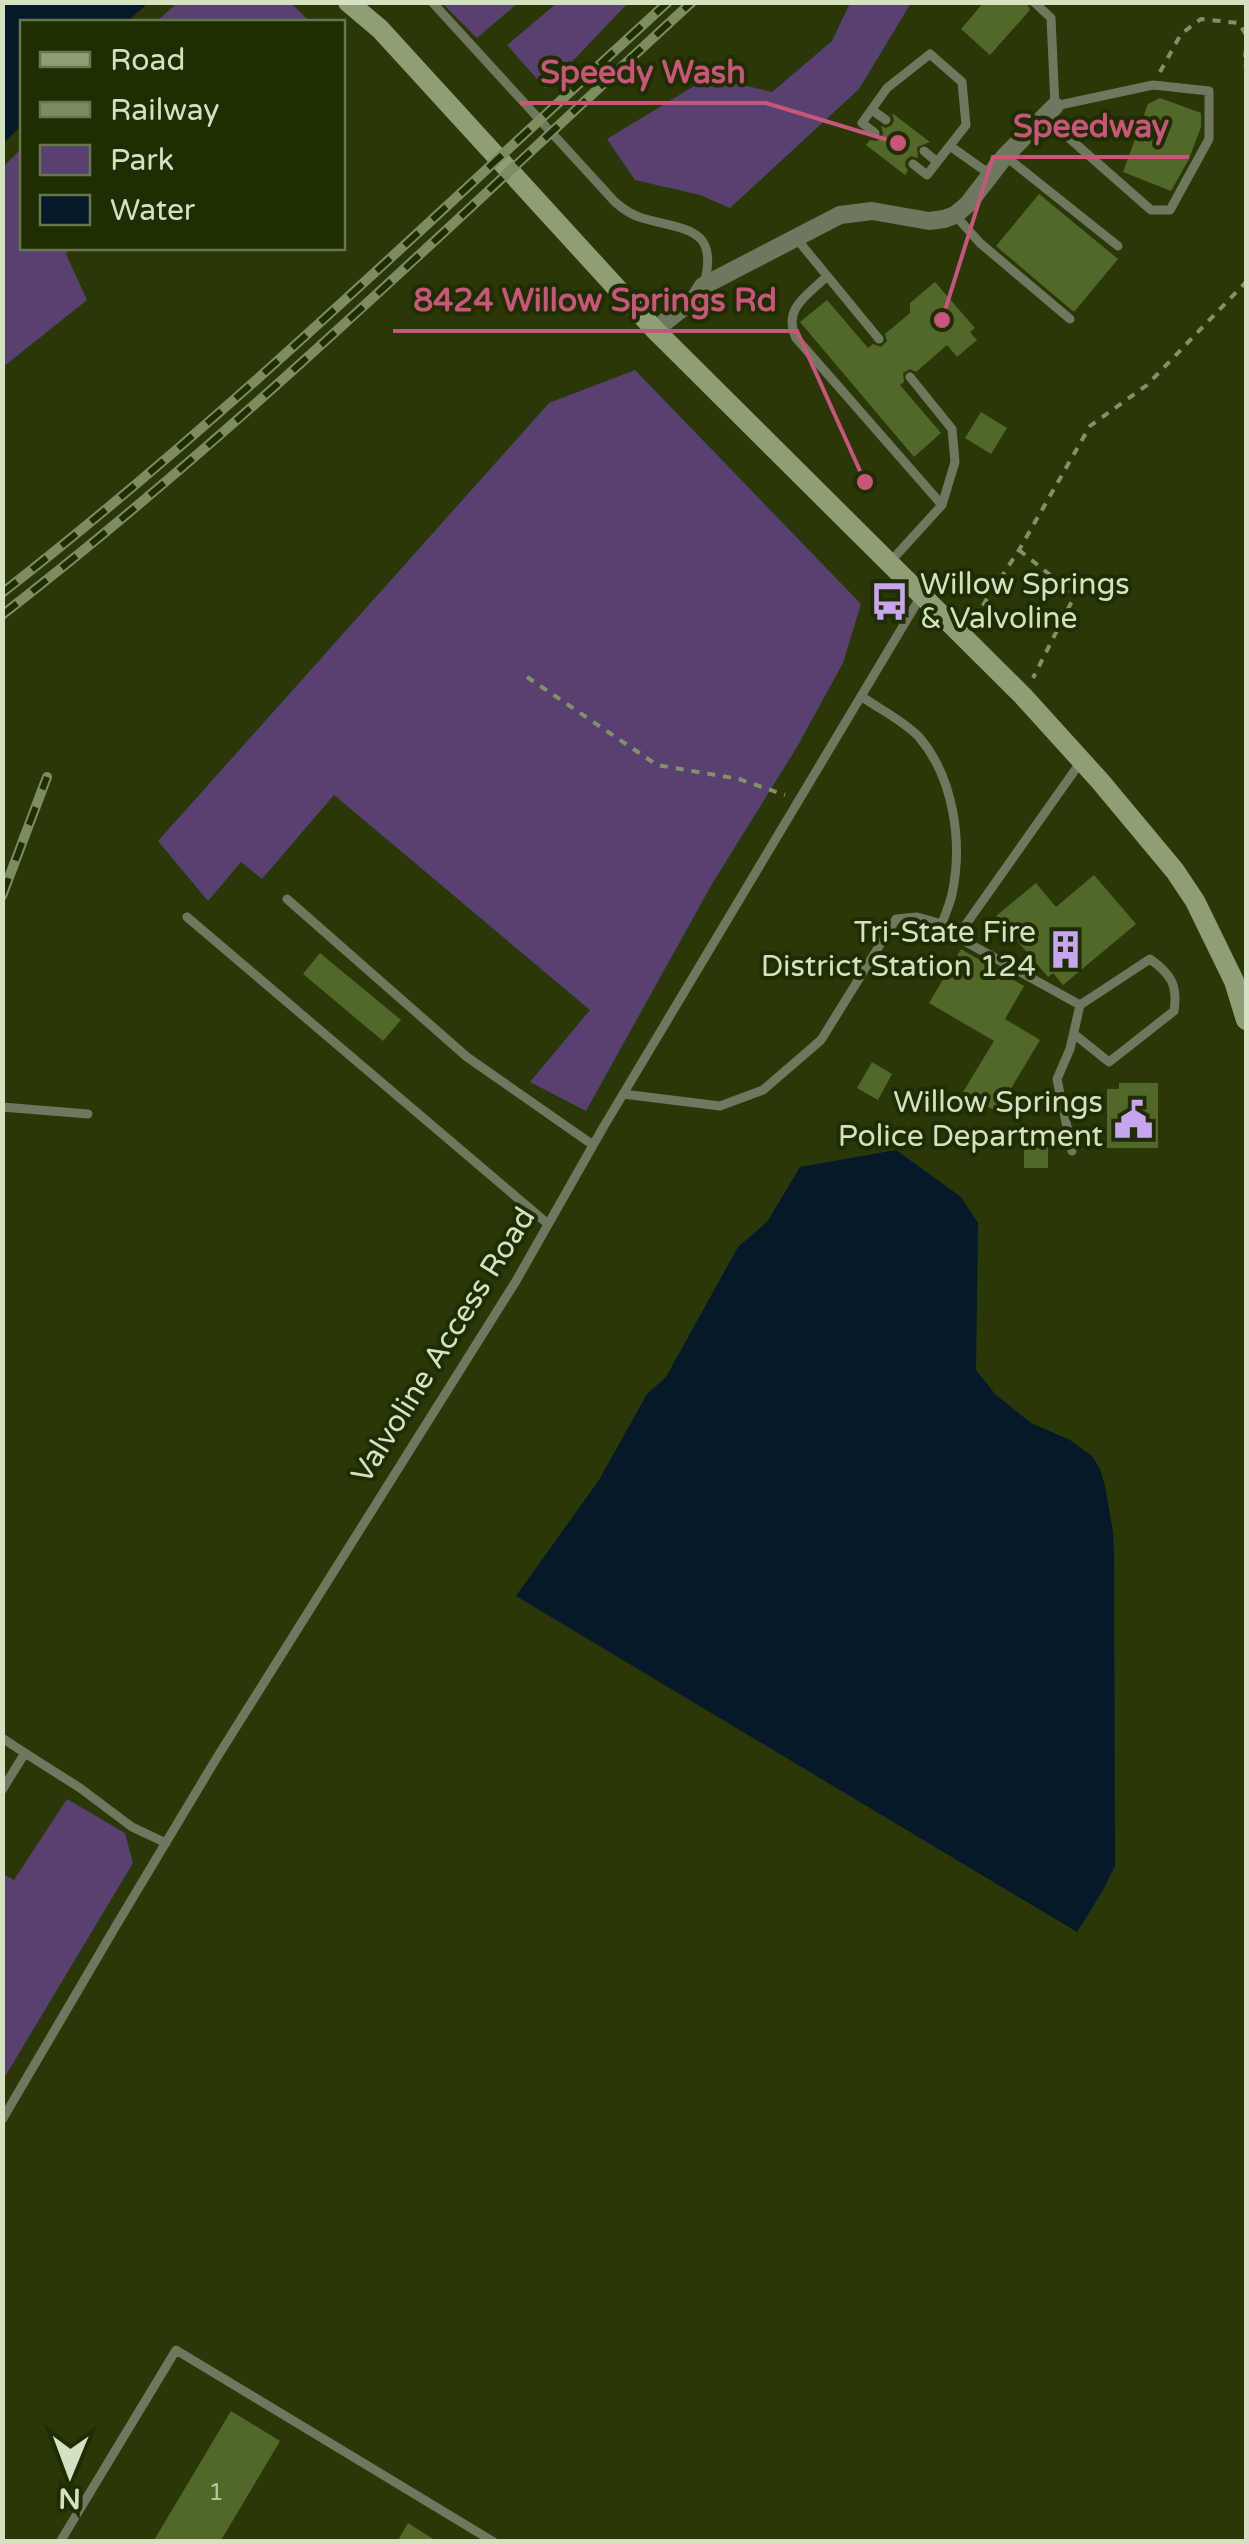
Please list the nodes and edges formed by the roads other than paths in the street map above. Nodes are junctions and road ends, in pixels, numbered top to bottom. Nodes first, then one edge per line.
1 (348, 2) edge
2 (362, 2) edge
3 (432, 2) edge
4 (1034, 2) edge
5 (380, 29) junction
6 (872, 110) junction
7 (1049, 111) junction
8 (886, 120) dead end
9 (875, 134) dead end
10 (950, 146) junction
11 (924, 151) dead end
12 (1006, 156) junction
13 (937, 162) junction
14 (913, 164) dead end
15 (991, 175) junction
16 (955, 215) junction
17 (796, 238) junction
18 (1118, 246) dead end
19 (828, 276) junction
20 (704, 286) junction
21 (1070, 319) dead end
22 (656, 330) junction
23 (879, 339) dead end
24 (910, 376) dead end
25 (942, 505) junction
26 (889, 564) junction
27 (922, 594) junction
28 (861, 696) junction
29 (1081, 760) junction
30 (287, 899) dead end
31 (187, 916) dead end
32 (942, 924) junction
33 (957, 937) junction
34 (1080, 1005) junction
35 (1246, 1020) edge
36 (1074, 1034) junction
37 (623, 1094) junction
38 (2, 1107) edge
39 (88, 1114) dead end
40 (593, 1145) junction
41 (1072, 1152) dead end
42 (548, 1224) junction
43 (2, 1738) edge
44 (25, 1753) junction
45 (2, 1790) edge
46 (166, 1843) junction
47 (2, 2120) edge
48 (60, 2542) edge
49 (494, 2542) edge

1 - 5 main road
2 - 5 main road
3 - 20 lane
4 - 7 lane
5 - 22 main road
6 - 8 lane
6 - 9 lane
6 - 10 lane
7 - 7 lane
7 - 12 street
10 - 13 lane
10 - 15 lane
11 - 13 lane
12 - 15 street
12 - 18 lane
13 - 14 lane
15 - 16 street
16 - 17 street
16 - 21 lane
17 - 19 lane
17 - 20 street
19 - 23 lane
19 - 25 lane
20 - 22 street
22 - 26 main road
24 - 25 lane
25 - 26 lane
26 - 27 main road
27 - 28 lane, Valvoline Access Road
27 - 29 main road
28 - 32 lane
28 - 37 lane, Valvoline Access Road
29 - 33 lane
29 - 35 main road
30 - 40 lane
31 - 42 lane
32 - 33 lane
32 - 37 lane
33 - 34 lane
34 - 36 lane
34 - 36 lane
36 - 41 lane
37 - 40 lane, Valvoline Access Road
38 - 39 lane
40 - 42 lane, Valvoline Access Road
42 - 46 lane, Valvoline Access Road
43 - 44 lane
44 - 45 lane
44 - 46 lane
46 - 47 lane, Valvoline Access Road
48 - 49 lane

